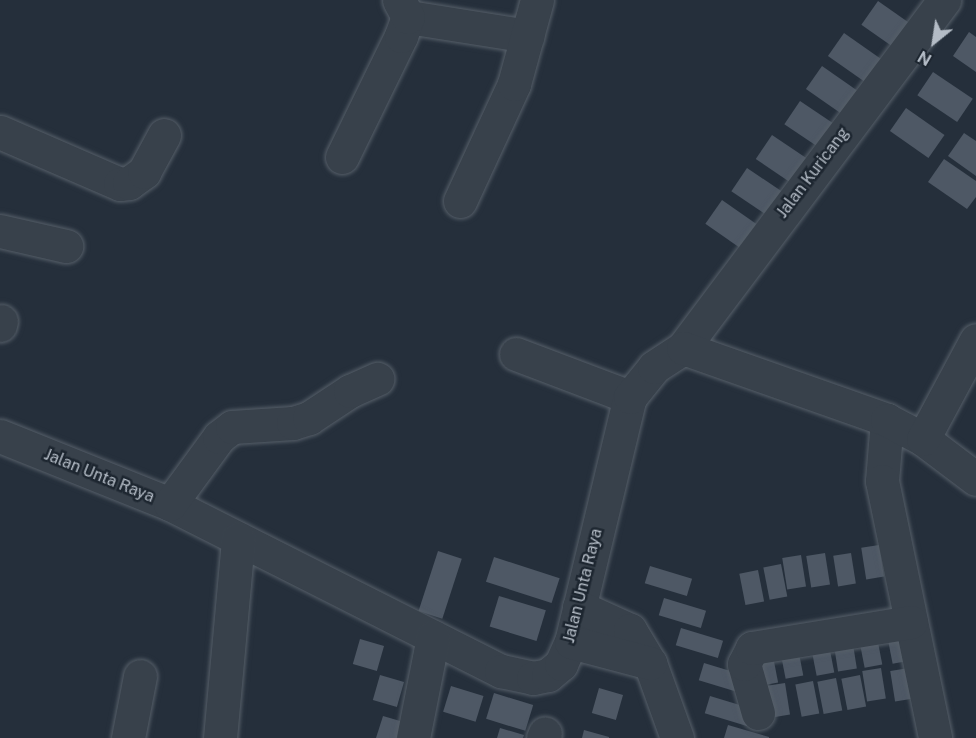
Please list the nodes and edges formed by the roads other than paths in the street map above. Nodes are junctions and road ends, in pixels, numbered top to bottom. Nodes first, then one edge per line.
1 (537, 0) edge
2 (944, 0) edge
3 (403, 9) edge
4 (528, 36) junction
5 (0, 132) edge
6 (164, 135) dead end
7 (342, 157) dead end
8 (460, 201) dead end
9 (0, 231) edge
10 (66, 246) dead end
11 (976, 340) edge
12 (683, 348) junction
13 (516, 354) dead end
14 (377, 379) dead end
15 (630, 397) junction
16 (887, 420) junction
17 (0, 436) edge
18 (923, 439) junction
19 (976, 479) edge
20 (170, 504) junction
21 (238, 539) junction
22 (579, 608) junction
23 (911, 622) junction
24 (433, 637) junction
25 (571, 642) junction
26 (650, 663) junction
27 (140, 676) dead end
28 (758, 713) dead end
29 (128, 738) edge
30 (220, 738) edge
31 (413, 738) edge
32 (677, 738) edge
33 (935, 738) edge

1 - 4 street
2 - 12 street, Jalan Kuricang
3 - 4 street
3 - 7 street
4 - 8 street
5 - 6 street
9 - 10 street
11 - 18 street
12 - 15 street, Jalan Unta Raya
12 - 16 street
13 - 15 street
14 - 20 street
15 - 22 street, Jalan Unta Raya
16 - 18 street
16 - 23 street
17 - 20 street, Jalan Unta Raya
18 - 19 street
20 - 21 street, Jalan Unta Raya
21 - 24 street, Jalan Unta Raya
21 - 30 street
22 - 25 street, Jalan Unta Raya
22 - 26 street
23 - 28 street
23 - 33 street
24 - 25 street, Jalan Unta Raya
24 - 31 street
25 - 26 street
26 - 32 street
27 - 29 street

